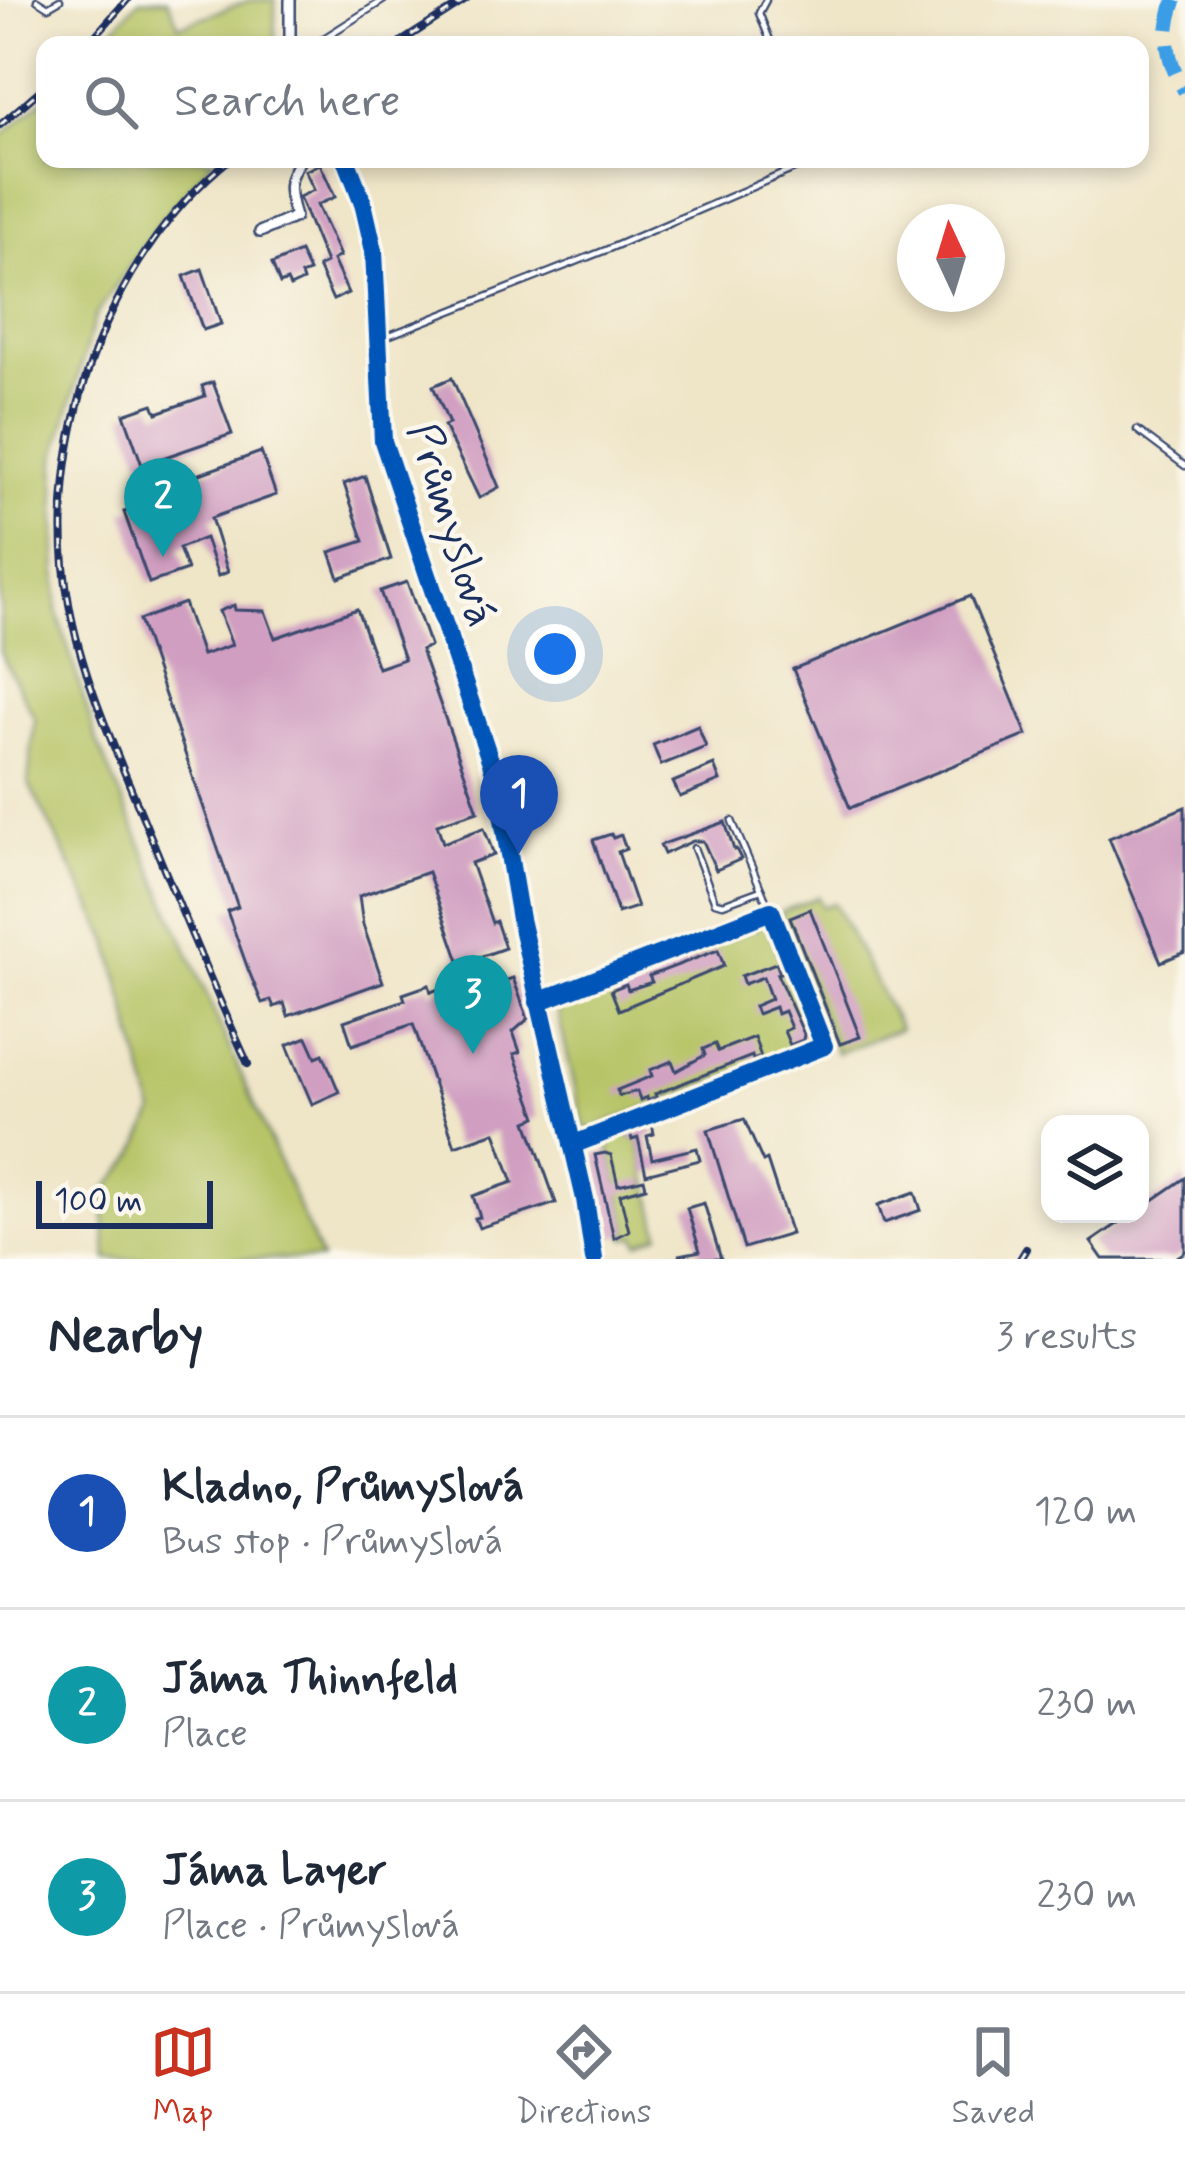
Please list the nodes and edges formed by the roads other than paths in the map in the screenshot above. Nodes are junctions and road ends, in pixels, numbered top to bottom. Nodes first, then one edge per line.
1 (37, 0) edge
2 (60, 0) edge
3 (290, 0) edge
4 (384, 0) edge
5 (766, 0) edge
6 (290, 36) edge
7 (327, 36) edge
8 (768, 36) edge
9 (295, 168) edge
10 (349, 168) edge
11 (796, 168) edge
12 (260, 232) dead end
13 (380, 339) junction
14 (1137, 430) dead end
15 (1185, 466) edge
16 (732, 821) dead end
17 (694, 848) dead end
18 (761, 890) junction
19 (771, 911) junction
20 (538, 1002) junction
21 (572, 1145) junction
22 (593, 1259) edge

1 - 2 lane
3 - 6 street
4 - 7 lane
5 - 8 lane
9 - 12 street
10 - 13 street, Průmyslová
11 - 13 lane
13 - 20 street, Průmyslová
14 - 15 lane
16 - 18 lane
17 - 18 lane
18 - 19 lane
19 - 20 street
19 - 21 street
20 - 21 street, Průmyslová
21 - 22 street, Průmyslová

